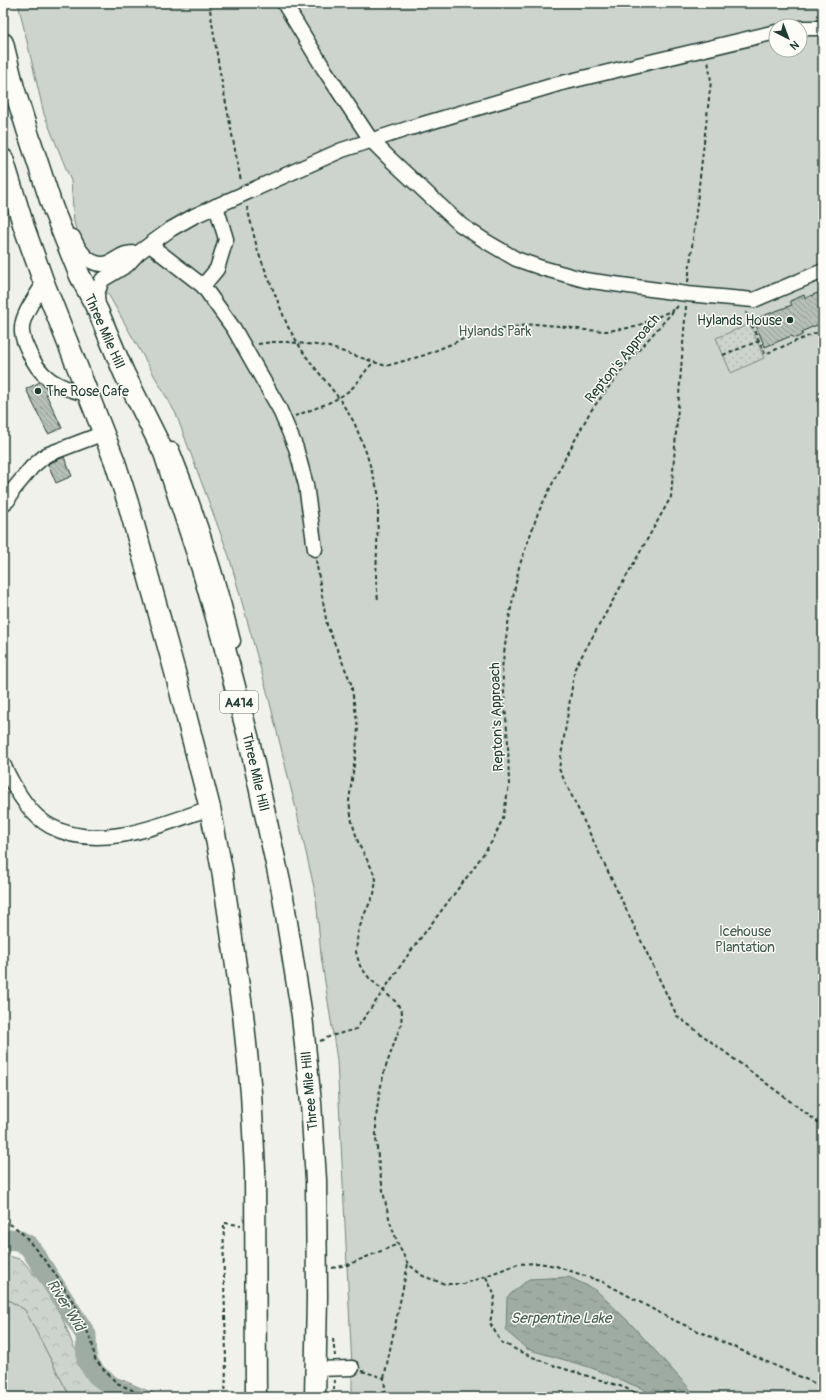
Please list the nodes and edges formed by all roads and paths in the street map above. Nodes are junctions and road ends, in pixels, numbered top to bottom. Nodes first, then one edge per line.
1 (209, 3) edge
2 (284, 3) edge
3 (808, 28) edge
4 (823, 28) edge
5 (768, 34) edge
6 (3, 43) edge
7 (706, 49) junction
8 (14, 88) junction
9 (371, 140) junction
10 (3, 159) edge
11 (244, 194) junction
12 (216, 206) junction
13 (150, 245) junction
14 (138, 253) junction
15 (823, 271) edge
16 (44, 283) junction
17 (203, 286) junction
18 (687, 294) junction
19 (740, 299) junction
20 (98, 311) junction
21 (823, 330) edge
22 (759, 341) junction
23 (297, 343) junction
24 (244, 346) junction
25 (723, 355) dead end
26 (375, 362) junction
27 (88, 394) junction
28 (338, 397) junction
29 (283, 419) junction
30 (104, 433) junction
31 (3, 504) edge
32 (314, 548) joint
33 (378, 601) dead end
34 (3, 764) edge
35 (210, 808) junction
36 (384, 990) junction
37 (331, 1036) dead end
38 (823, 1126) edge
39 (3, 1221) edge
40 (255, 1225) junction
41 (398, 1244) junction
42 (408, 1264) junction
43 (331, 1268) dead end
44 (486, 1277) junction
45 (352, 1368) joint
46 (315, 1369) junction
47 (384, 1378) junction
48 (823, 1387) edge
49 (147, 1397) edge
50 (225, 1397) edge
51 (256, 1397) edge
52 (315, 1397) edge
53 (386, 1397) edge
54 (644, 1397) edge

1 - 11 path
2 - 9 lane
3 - 4 lane
5 - 7 lane
6 - 8 highway, Three Mile Hill / A414
7 - 9 lane
7 - 18 path
8 - 14 lane
8 - 20 highway, Three Mile Hill / A414
9 - 11 lane
9 - 18 lane
10 - 16 highway
11 - 12 lane
11 - 23 path
12 - 13 lane
12 - 17 lane
13 - 14 lane
13 - 17 lane
14 - 20 lane
15 - 19 lane
16 - 27 highway
16 - 27 lane
17 - 24 lane
18 - 19 lane
18 - 38 path
19 - 22 path
20 - 46 highway, Three Mile Hill / A414
21 - 22 path
22 - 25 path
23 - 24 path
23 - 26 path
23 - 28 path
24 - 29 lane
26 - 28 path
26 - 36 path, Repton's Approach
27 - 30 highway
28 - 29 path
28 - 33 path
29 - 32 lane
30 - 31 lane
30 - 35 highway
32 - 36 path
34 - 35 lane
35 - 40 highway
36 - 37 path, Repton's Approach
36 - 41 path
39 - 49 path
40 - 50 path
40 - 51 highway
41 - 42 path
41 - 43 path
42 - 44 path
42 - 47 path
44 - 48 path
44 - 54 path
45 - 46 lane
45 - 47 path
46 - 52 highway, Three Mile Hill / A414
47 - 53 path

